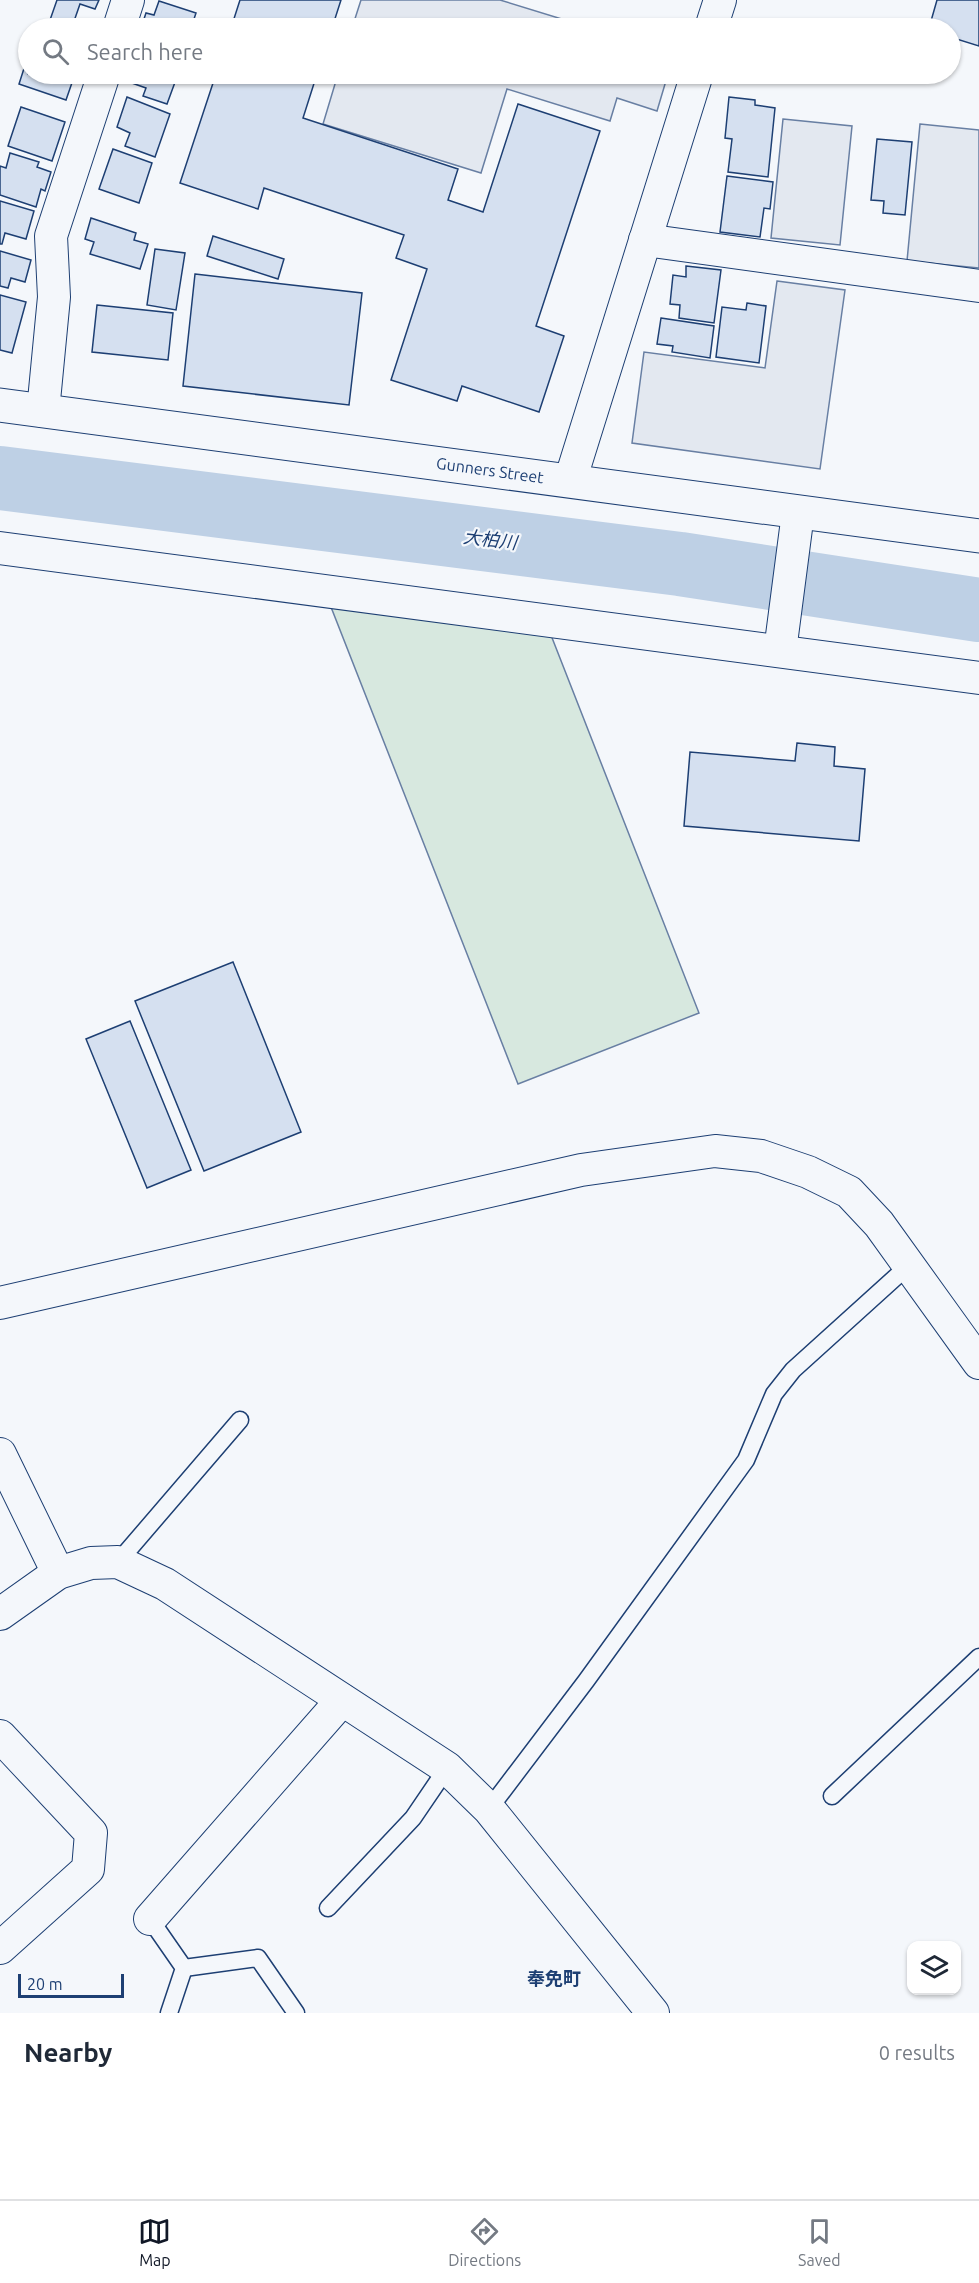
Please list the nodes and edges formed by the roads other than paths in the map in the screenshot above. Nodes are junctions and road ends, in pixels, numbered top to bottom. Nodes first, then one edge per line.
1 (128, 0) edge
2 (720, 0) edge
3 (122, 18) edge
4 (714, 18) edge
5 (101, 84) edge
6 (694, 84) edge
7 (645, 240) junction
8 (979, 286) edge
9 (0, 405) edge
10 (43, 411) junction
11 (570, 481) junction
12 (798, 513) junction
13 (979, 536) edge
14 (0, 548) edge
15 (780, 651) junction
16 (979, 678) edge
17 (908, 1266) junction
18 (0, 1303) edge
19 (979, 1363) edge
20 (240, 1420) dead end
21 (0, 1454) edge
22 (118, 1562) junction
23 (58, 1573) junction
24 (0, 1614) edge
25 (979, 1657) edge
26 (342, 1700) junction
27 (0, 1736) edge
28 (447, 1768) junction
29 (832, 1796) dead end
30 (489, 1809) junction
31 (328, 1908) dead end
32 (150, 1919) joint
33 (0, 1948) edge
34 (184, 1968) junction
35 (169, 2013) edge
36 (296, 2013) edge
37 (653, 2013) edge

1 - 3 street
2 - 4 street
5 - 10 street
6 - 7 street
7 - 8 street
7 - 11 street
9 - 10 street, Gunners Street
10 - 11 street, Gunners Street
11 - 12 street, Gunners Street
12 - 13 street, Gunners Street
12 - 15 street
14 - 15 street
15 - 16 street
17 - 18 street
17 - 19 street
17 - 30 lane
20 - 22 lane
21 - 23 street
22 - 23 street
22 - 26 street
23 - 24 street
25 - 29 lane
26 - 28 street
26 - 32 street
27 - 33 street
28 - 30 street
28 - 31 lane
30 - 37 street
32 - 34 lane
34 - 35 lane
34 - 36 lane

